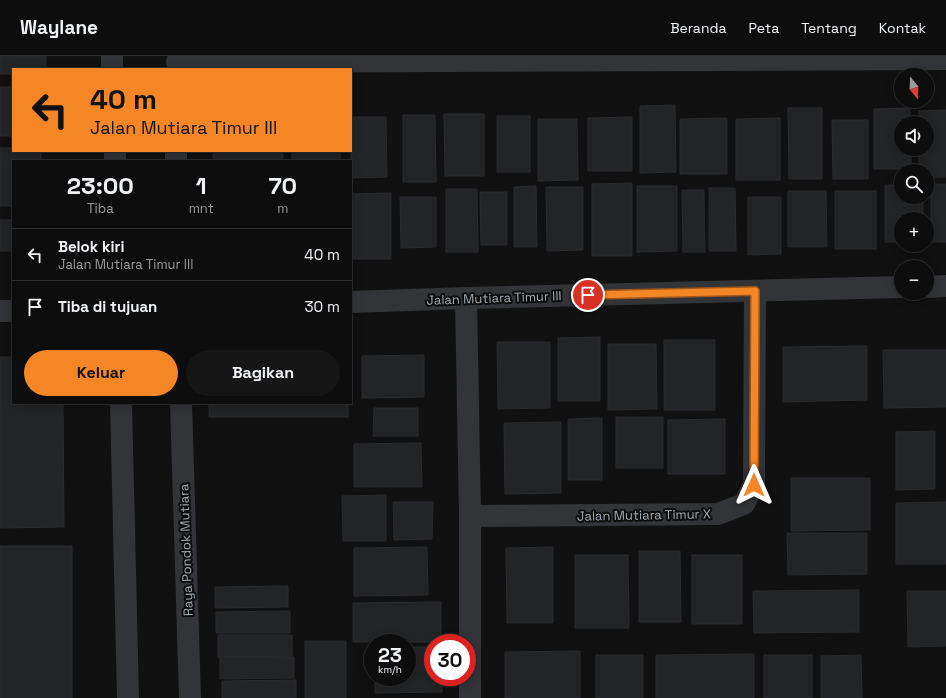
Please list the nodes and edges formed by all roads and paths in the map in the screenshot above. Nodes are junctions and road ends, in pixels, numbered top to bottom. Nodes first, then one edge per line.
1 (112, 56) edge
2 (946, 59) edge
3 (176, 62) edge
4 (112, 68) edge
5 (946, 286) edge
6 (894, 287) edge
7 (934, 287) edge
8 (755, 291) junction
9 (466, 298) junction
10 (352, 302) edge
11 (0, 311) edge
12 (12, 311) edge
13 (121, 404) edge
14 (181, 404) edge
15 (470, 516) junction
16 (128, 698) edge
17 (190, 698) edge
18 (470, 698) edge

1 - 4 street
2 - 3 street
5 - 7 street
6 - 8 street, Jalan Mutiara Timur III
8 - 9 street, Jalan Mutiara Timur III
8 - 15 street, Jalan Mutiara Timur X
9 - 10 street, Jalan Mutiara Timur III
9 - 15 street
11 - 12 street
13 - 16 street
14 - 17 street, Raya Pondok Mutiara
15 - 18 street

